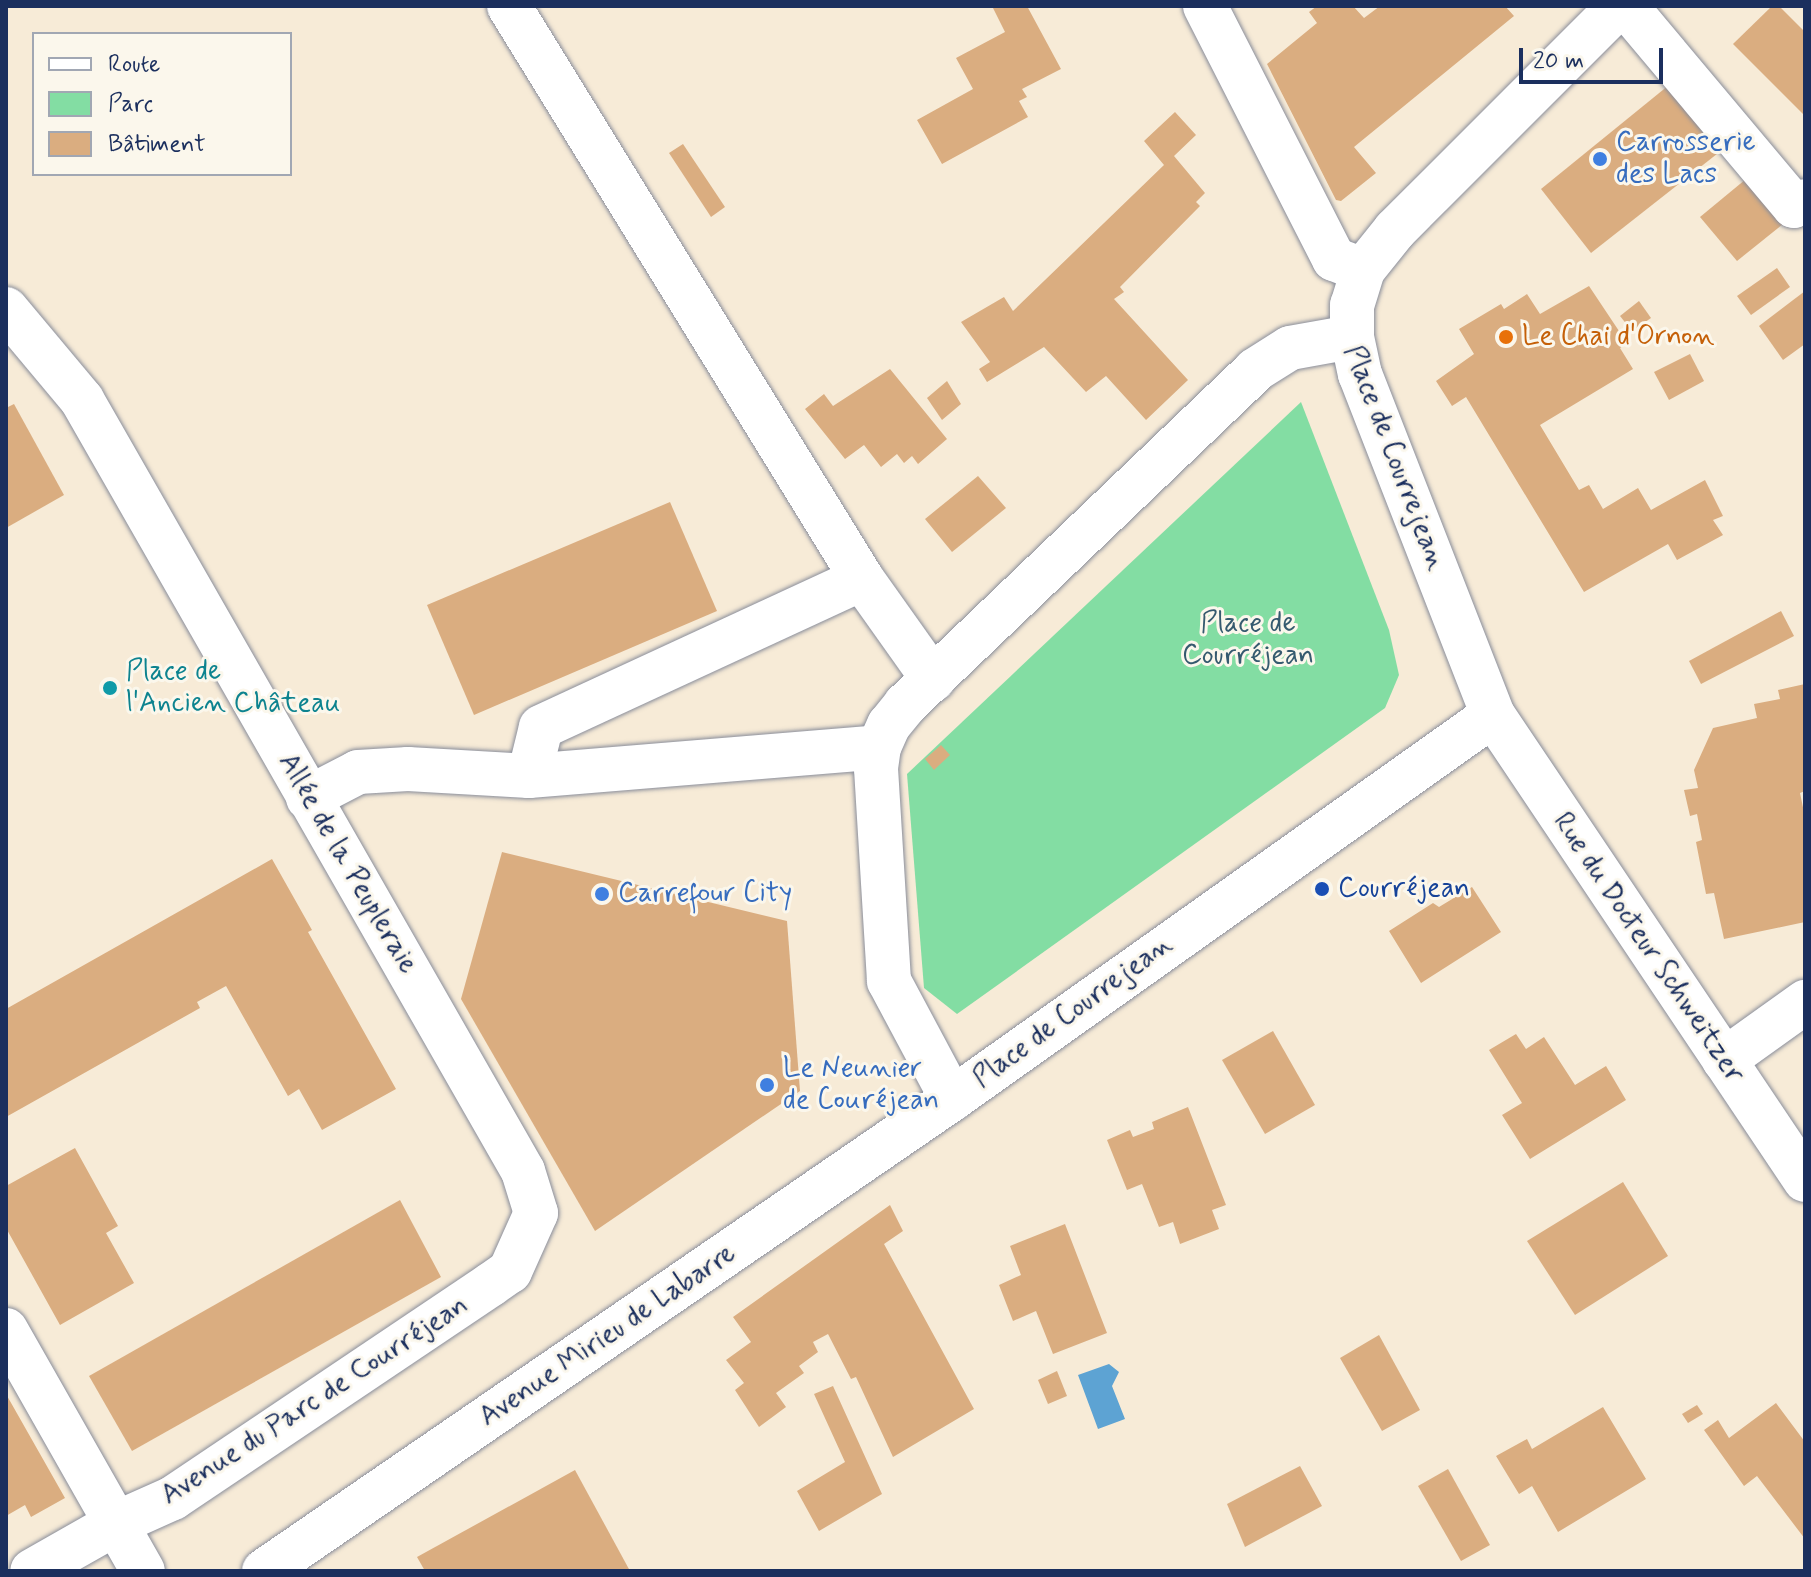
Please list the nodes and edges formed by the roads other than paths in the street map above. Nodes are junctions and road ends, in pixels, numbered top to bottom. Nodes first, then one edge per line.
1 (509, 6) edge
2 (1205, 6) edge
3 (1619, 6) edge
4 (1626, 6) edge
5 (1805, 201) edge
6 (1363, 270) junction
7 (6, 309) edge
8 (1352, 337) junction
9 (862, 579) junction
10 (933, 679) junction
11 (1493, 715) junction
12 (879, 747) junction
13 (529, 776) junction
14 (308, 798) junction
15 (1805, 1002) edge
16 (1724, 1060) junction
17 (952, 1099) junction
18 (1805, 1180) edge
19 (510, 1271) joint
20 (6, 1330) edge
21 (115, 1524) junction
22 (32, 1571) edge
23 (143, 1571) edge
24 (264, 1571) edge

1 - 9 street
2 - 6 street
3 - 6 street
4 - 5 street
6 - 8 street
7 - 14 street, Allée de la Peupleraie
8 - 10 street, Place de Courrejean
8 - 11 street, Place de Courrejean
9 - 10 street
9 - 13 street
10 - 12 street, Place de Courrejean
11 - 16 street, Rue du Docteur Schweitzer
11 - 17 street, Place de Courrejean
12 - 13 street
12 - 17 street, Place de Courrejean
13 - 14 street
14 - 19 street, Allée de la Peupleraie
15 - 16 street
16 - 18 street, Rue du Docteur Schweitzer
17 - 24 street, Avenue Mirieu de Labarre
19 - 21 street, Avenue du Parc de Courréjean
20 - 21 street
21 - 22 street, Avenue du Parc de Courréjean
21 - 23 street

